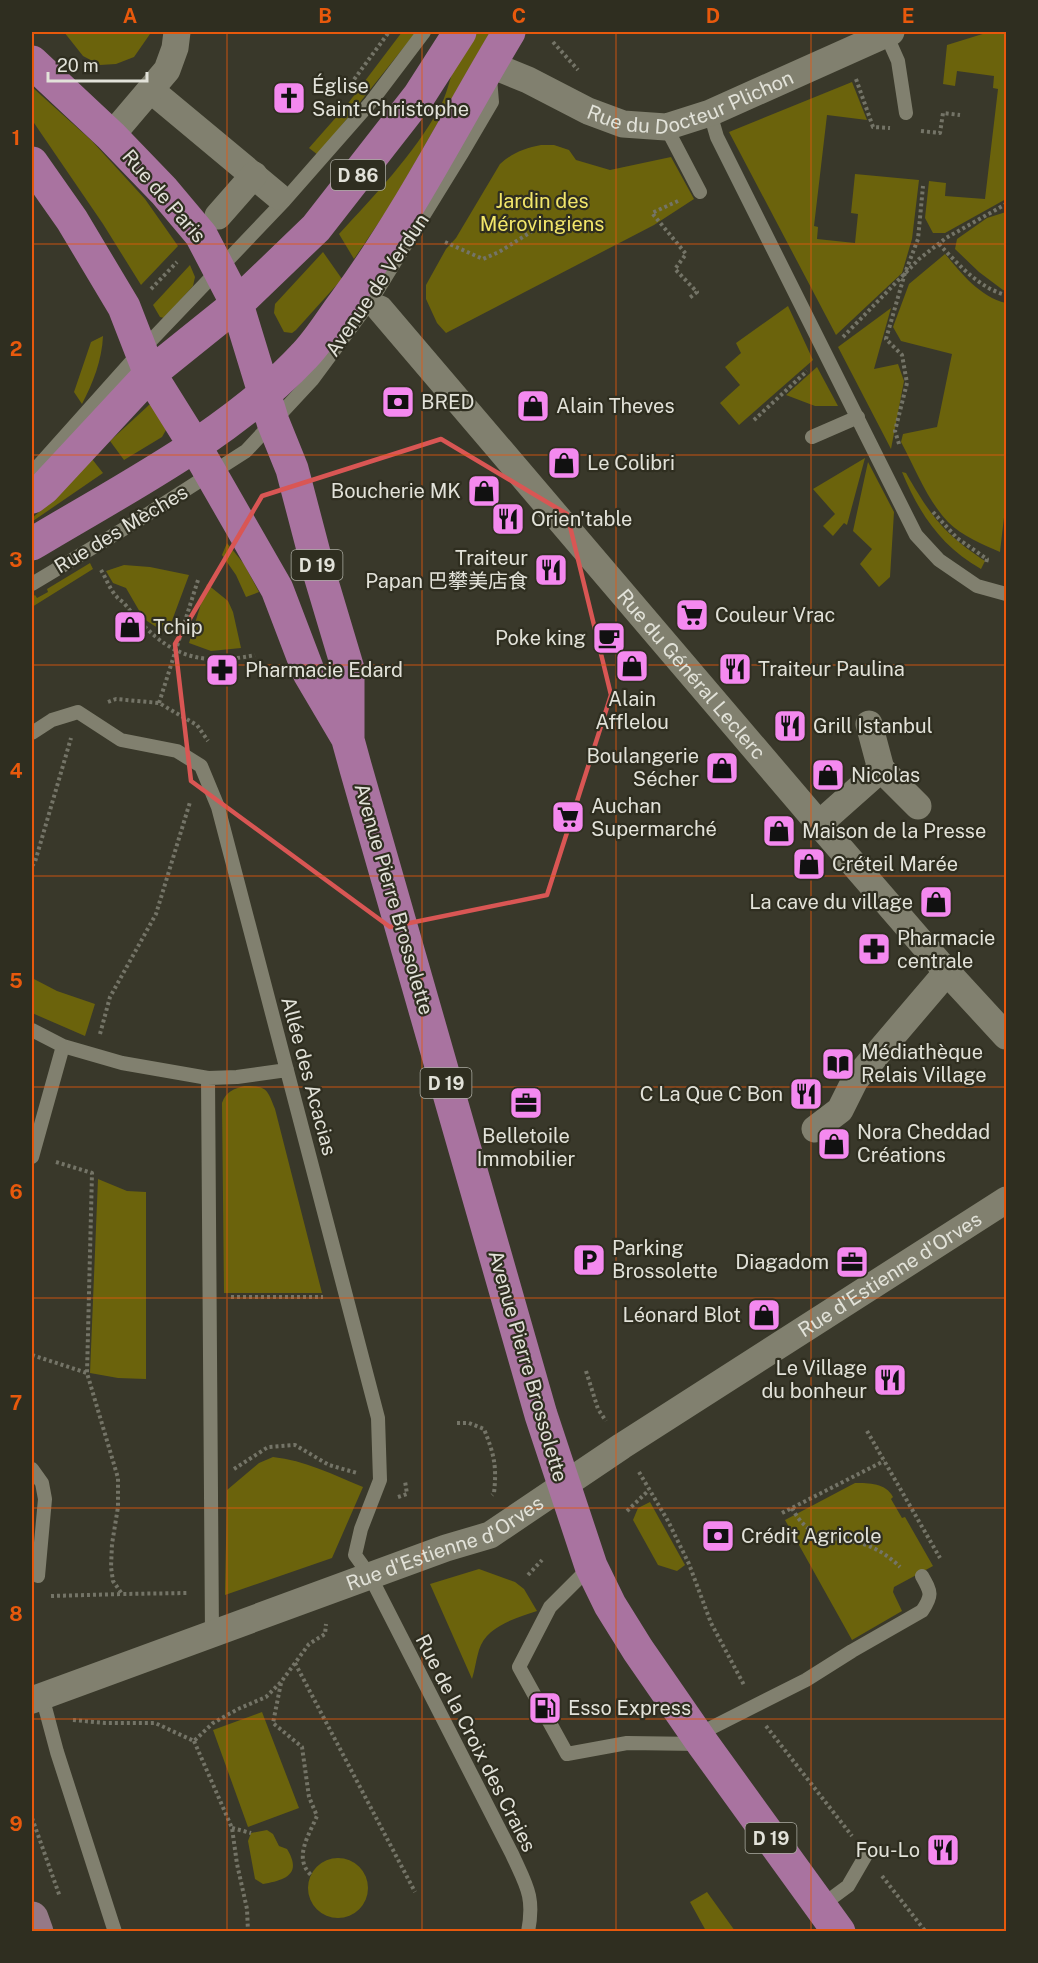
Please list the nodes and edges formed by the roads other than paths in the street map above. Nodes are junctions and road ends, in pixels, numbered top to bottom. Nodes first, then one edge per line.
1 (177, 32) edge
2 (424, 32) edge
3 (460, 32) edge
4 (509, 32) edge
5 (888, 33) edge
6 (32, 62) edge
7 (489, 64) junction
8 (158, 96) dead end
9 (710, 113) junction
10 (906, 113) dead end
11 (666, 127) junction
12 (111, 136) junction
13 (32, 163) edge
14 (254, 175) junction
15 (700, 192) dead end
16 (278, 196) dead end
17 (218, 216) dead end
18 (220, 268) junction
19 (237, 304) junction
20 (380, 309) dead end
21 (145, 363) junction
22 (269, 408) junction
23 (858, 417) junction
24 (812, 437) dead end
25 (195, 446) junction
26 (32, 473) edge
27 (211, 475) junction
28 (32, 497) edge
29 (32, 544) edge
30 (32, 584) edge
31 (1006, 594) edge
32 (869, 724) dead end
33 (32, 733) edge
34 (348, 740) junction
35 (881, 769) junction
36 (918, 806) dead end
37 (819, 824) junction
38 (947, 972) junction
39 (32, 1030) edge
40 (1006, 1036) edge
41 (63, 1046) junction
42 (287, 1070) junction
43 (208, 1078) junction
44 (815, 1129) dead end
45 (32, 1157) edge
46 (1006, 1200) edge
47 (32, 1469) edge
48 (563, 1487) junction
49 (591, 1566) junction
50 (38, 1576) road end
51 (370, 1576) junction
52 (922, 1576) dead end
53 (212, 1634) junction
54 (37, 1698) edge
55 (700, 1739) junction
56 (866, 1855) dead end
57 (32, 1918) edge
58 (830, 1919) edge
59 (37, 1932) edge
60 (115, 1932) edge
61 (528, 1932) edge

1 - 12 street
2 - 18 lane
3 - 19 main road, D 86
4 - 7 main road, Avenue de Verdun / D 86
5 - 9 street, Rue du Docteur Plichon
5 - 10 lane
6 - 12 main road, Rue de Paris / D 19
7 - 11 street, Rue du Docteur Plichon
7 - 22 main road, Avenue de Verdun / D 86
8 - 14 street
9 - 11 street, Rue du Docteur Plichon
9 - 23 lane
11 - 15 lane
12 - 18 main road, Rue de Paris / D 19
13 - 21 main road, D 19
14 - 16 street
14 - 17 street
18 - 19 main road, Rue de Paris / D 19
18 - 21 lane
19 - 21 main road, D 86
19 - 22 main road, Rue de Paris / D 19
20 - 37 street, Rue du Général Leclerc
21 - 25 main road, D 19
21 - 26 lane
21 - 28 main road, D 86
22 - 25 main road, Avenue de Verdun / D 86
22 - 27 lane, Avenue de Verdun
22 - 34 main road, Avenue Pierre Brossolette / D 19
23 - 24 lane
23 - 31 lane
25 - 27 main road, Avenue Pierre Brossolette / D 19
25 - 29 main road, Rue des Mèches / D 86
27 - 30 lane, Rue des Mèches
27 - 34 main road, Avenue Pierre Brossolette / D 19
32 - 35 street
33 - 42 lane, Allée des Acacias
34 - 48 main road, Avenue Pierre Brossolette / D 19
35 - 36 street
35 - 37 street
37 - 38 street, Rue du Général Leclerc
38 - 40 street, Rue du Général Leclerc
38 - 44 street
39 - 41 lane
41 - 43 lane
41 - 45 lane
42 - 43 lane
42 - 51 lane, Allée des Acacias
43 - 53 lane
46 - 48 street, Rue d'Estienne d'Orves
47 - 50 lane
48 - 49 main road, Avenue Pierre Brossolette / D 19
48 - 51 street, Rue d'Estienne d'Orves
49 - 55 main road, Avenue Pierre Brossolette / D 19
49 - 55 lane
51 - 53 street, Rue d'Estienne d'Orves
51 - 61 lane, Rue de la Croix des Craies
52 - 55 lane
53 - 54 street, Rue d'Estienne d'Orves
54 - 60 lane
55 - 58 main road, Avenue Pierre Brossolette / D 19
56 - 58 lane
57 - 59 street

